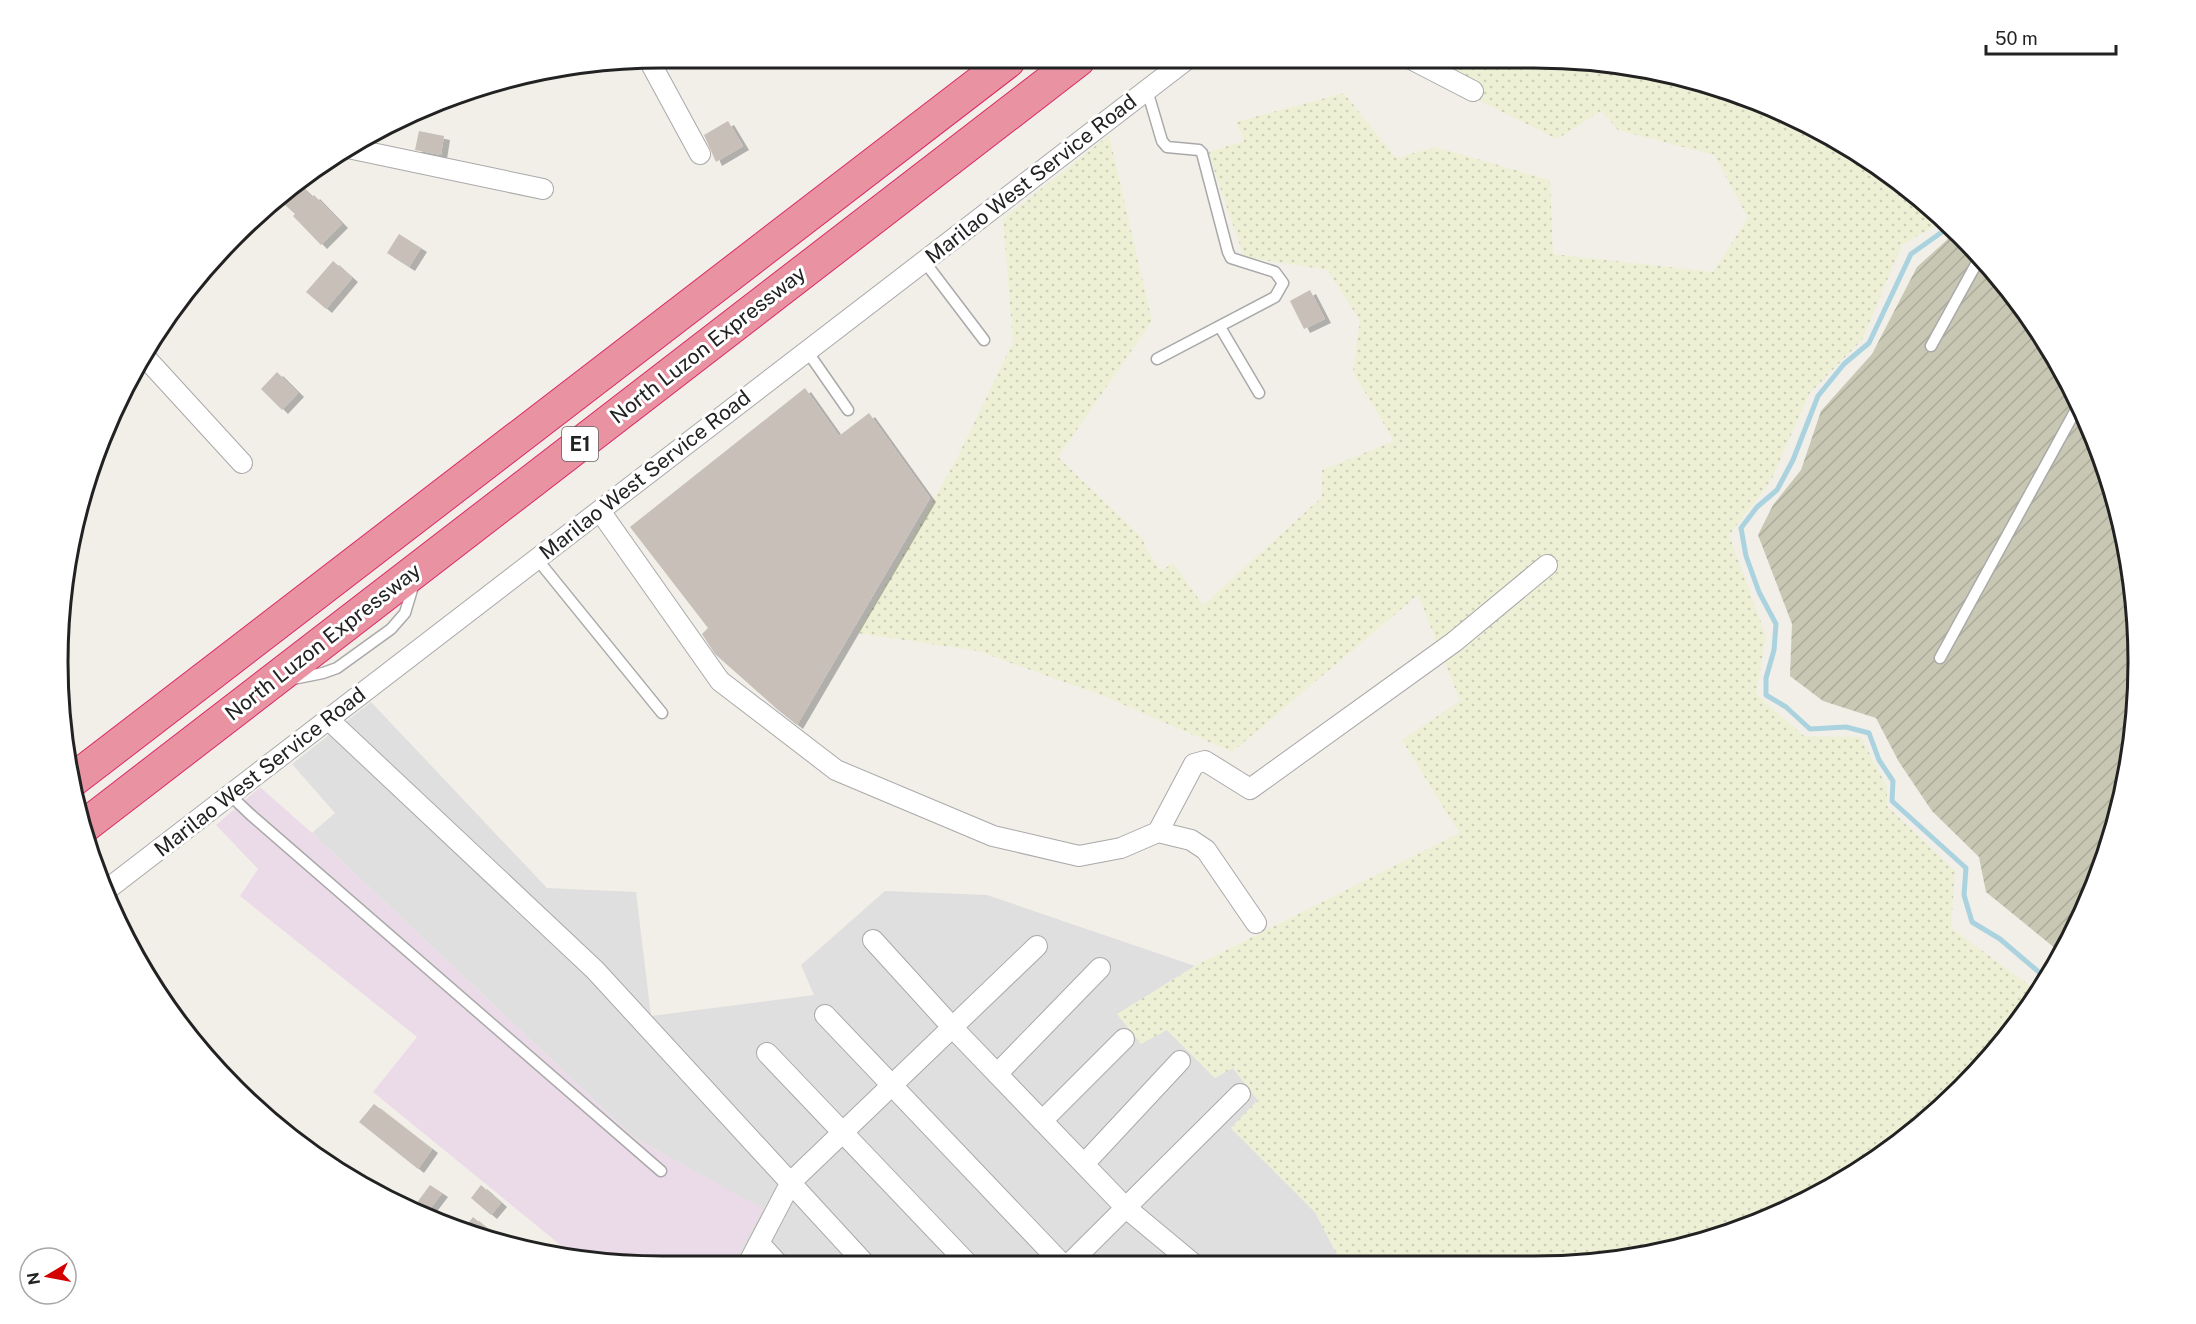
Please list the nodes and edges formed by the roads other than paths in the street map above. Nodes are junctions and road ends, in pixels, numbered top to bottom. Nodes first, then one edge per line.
1 (653, 68) edge
2 (999, 68) edge
3 (1068, 68) edge
4 (1176, 68) edge
5 (1428, 68) edge
6 (1147, 90) junction
7 (1473, 91) dead end
8 (360, 150) edge
9 (700, 154) dead end
10 (543, 189) dead end
11 (924, 261) junction
12 (1976, 265) edge
13 (1220, 327) junction
14 (984, 340) dead end
15 (1931, 346) dead end
16 (807, 351) junction
17 (1157, 359) dead end
18 (149, 362) edge
19 (1259, 393) dead end
20 (848, 411) dead end
21 (2074, 414) edge
22 (242, 463) dead end
23 (600, 511) junction
24 (537, 559) junction
25 (1547, 565) dead end
26 (1940, 658) dead end
27 (662, 713) dead end
28 (328, 719) junction
29 (79, 776) edge
30 (230, 795) junction
31 (90, 821) edge
32 (1158, 832) junction
33 (111, 886) edge
34 (1256, 923) dead end
35 (873, 940) dead end
36 (1037, 946) dead end
37 (1100, 968) dead end
38 (825, 1015) dead end
39 (953, 1028) junction
40 (1124, 1039) dead end
41 (767, 1053) dead end
42 (1180, 1061) dead end
43 (997, 1074) junction
44 (891, 1084) junction
45 (1239, 1094) dead end
46 (1042, 1121) junction
47 (843, 1132) junction
48 (1084, 1164) junction
49 (661, 1171) dead end
50 (791, 1182) junction
51 (1125, 1208) junction
52 (759, 1244) junction
53 (752, 1256) edge
54 (770, 1256) edge
55 (858, 1256) edge
56 (961, 1256) edge
57 (1055, 1256) edge
58 (1075, 1256) edge
59 (1184, 1256) edge

1 - 9 street
2 - 29 highway, North Luzon Expressway / E1
3 - 31 highway, North Luzon Expressway / E1
4 - 6 street, Marilao West Service Road
5 - 7 street
6 - 11 street, Marilao West Service Road
6 - 13 lane
8 - 10 street
11 - 14 lane
11 - 16 street, Marilao West Service Road
12 - 15 lane
13 - 17 lane
13 - 19 lane
16 - 20 lane
16 - 23 street, Marilao West Service Road
18 - 22 street
21 - 26 lane
23 - 24 street, Marilao West Service Road
23 - 32 street
24 - 27 lane
24 - 28 street, Marilao West Service Road
25 - 32 street
28 - 30 street, Marilao West Service Road
28 - 50 street
30 - 33 street, Marilao West Service Road
30 - 49 lane
32 - 34 street
35 - 39 street
36 - 39 street
37 - 43 street
38 - 44 street
39 - 43 street
39 - 44 street
40 - 46 street
41 - 47 street
42 - 48 street
43 - 46 street
44 - 47 street
44 - 57 street
45 - 51 street
46 - 48 street
47 - 50 street
47 - 56 street
48 - 51 street
50 - 52 street
50 - 55 street
51 - 58 street
51 - 59 street
52 - 53 street
52 - 54 street

